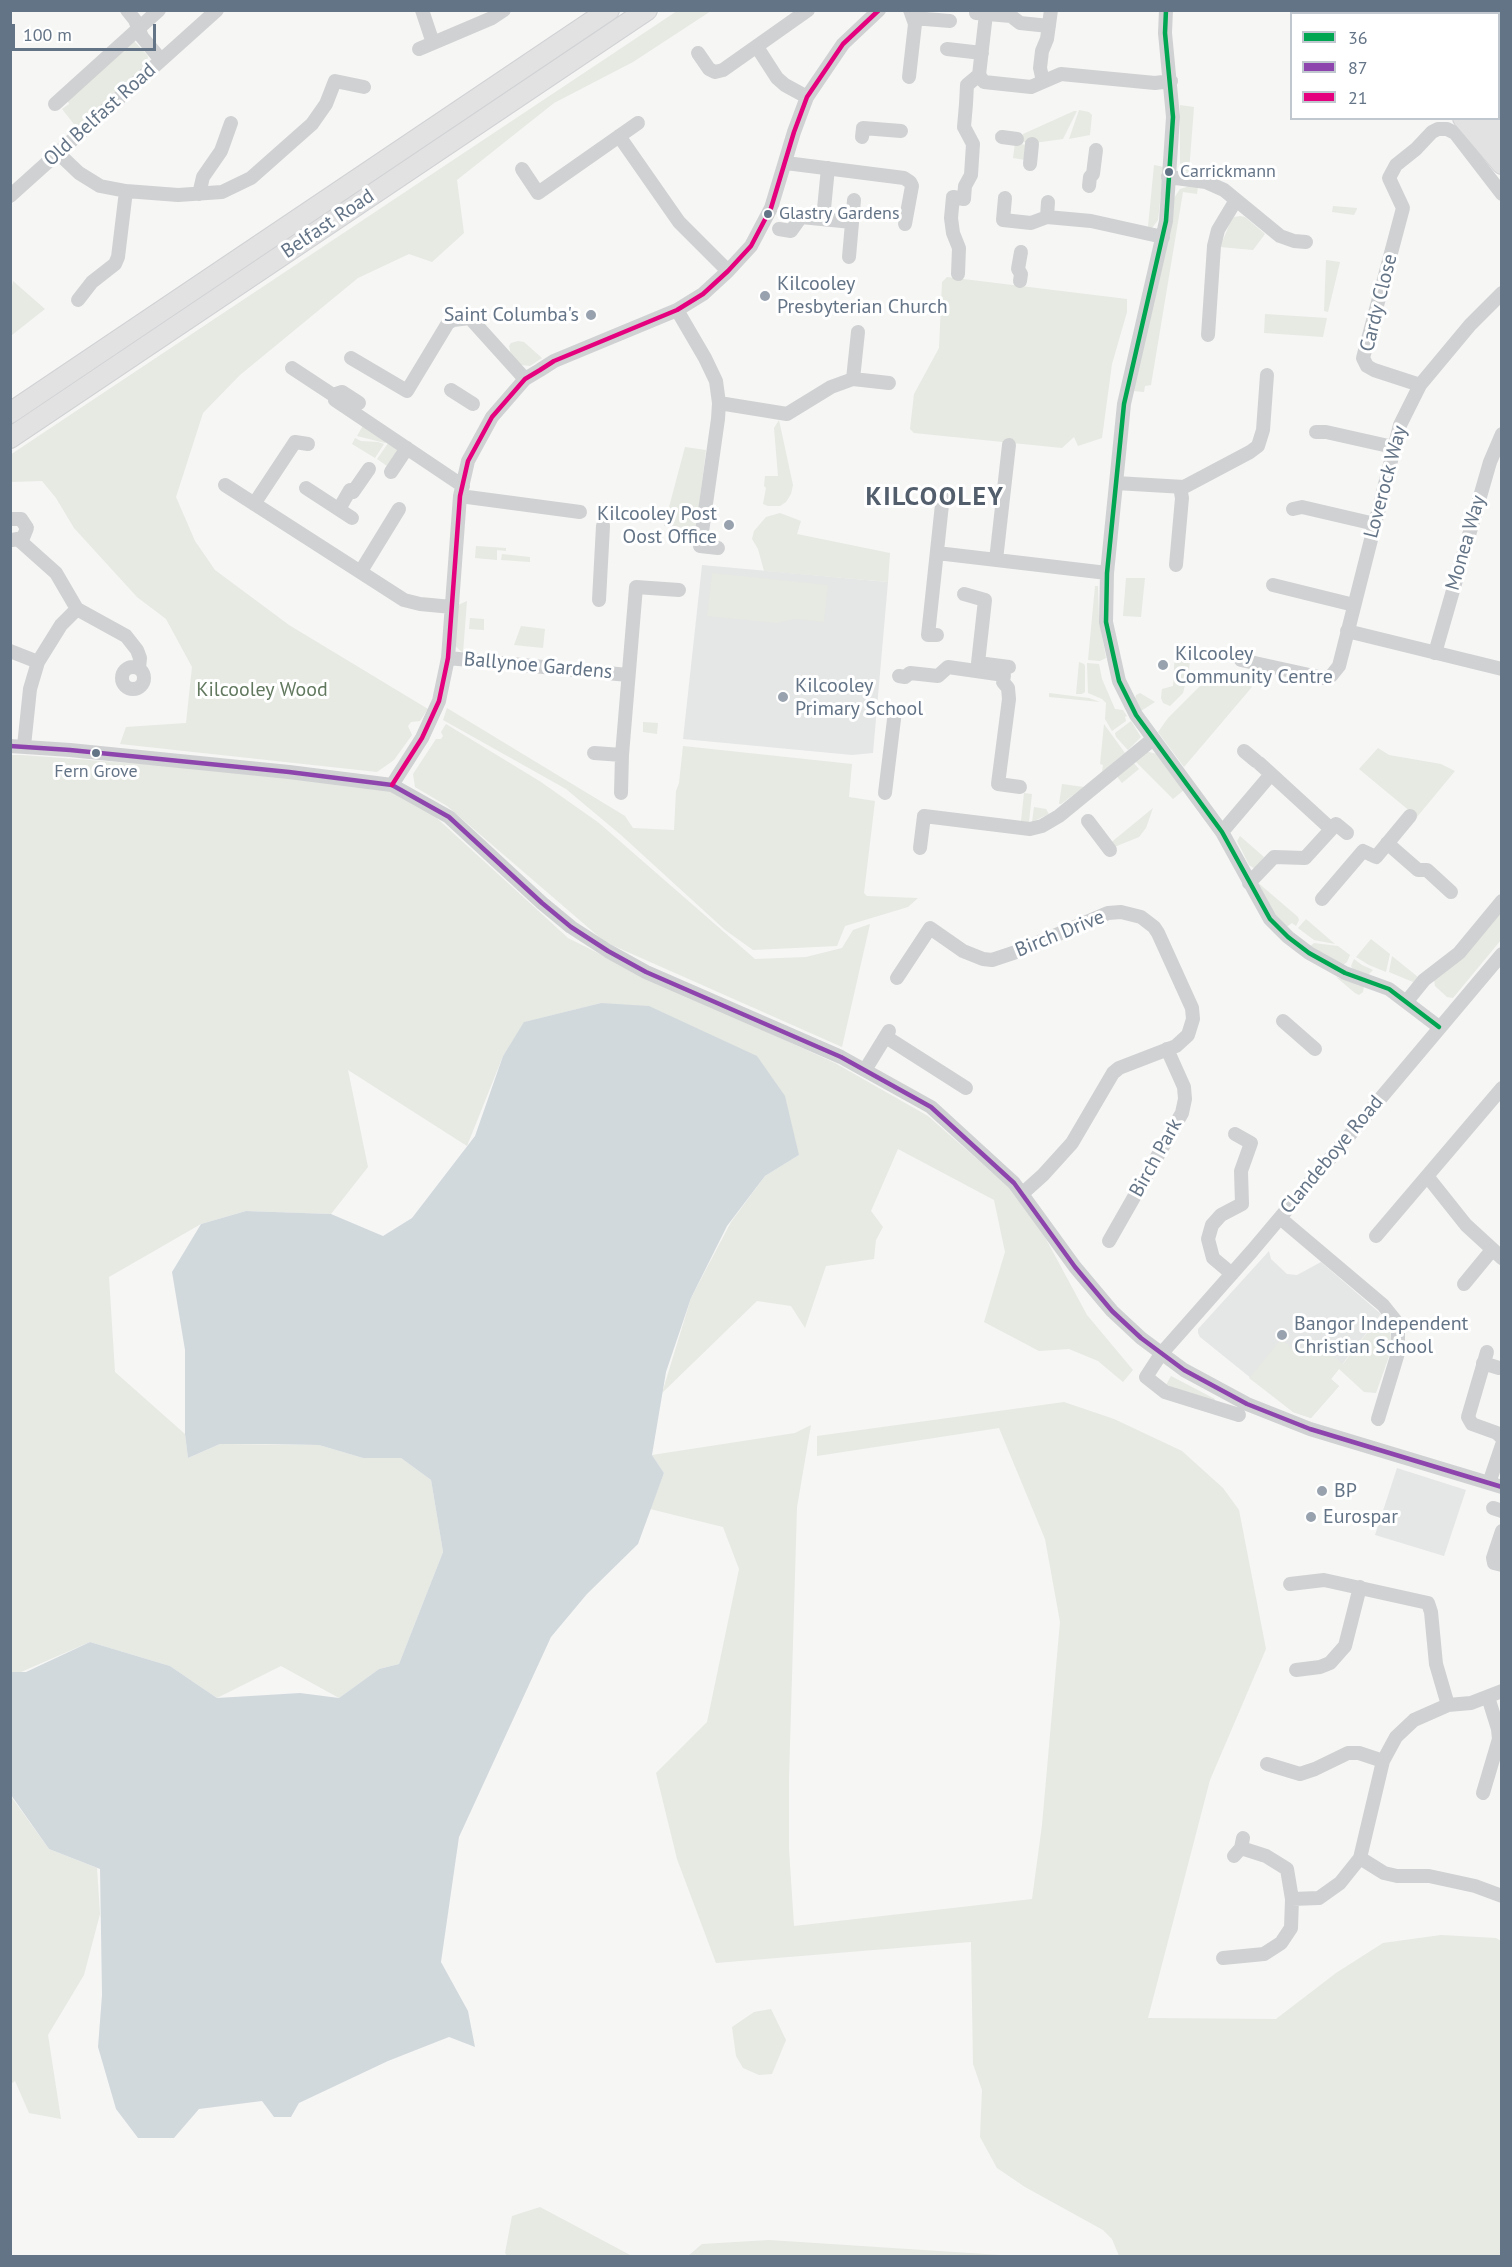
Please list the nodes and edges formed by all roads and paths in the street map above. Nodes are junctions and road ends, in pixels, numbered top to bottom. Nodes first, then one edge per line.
1 (127, 10) edge
2 (159, 10) edge
3 (217, 10) edge
4 (422, 10) edge
5 (504, 10) edge
6 (609, 10) edge
7 (646, 10) edge
8 (808, 10) edge
9 (879, 10) edge
10 (1051, 10) edge
11 (1166, 10) edge
12 (1011, 13) edge
13 (911, 14) edge
14 (950, 21) dead end
15 (1049, 26) junction
16 (138, 29) junction
17 (433, 43) junction
18 (757, 47) junction
19 (419, 49) dead end
20 (947, 49) dead end
21 (698, 53) dead end
22 (982, 53) junction
23 (162, 60) junction
24 (905, 71) dead end
25 (979, 75) junction
26 (1043, 81) junction
27 (1171, 81) junction
28 (364, 87) dead end
29 (807, 97) junction
30 (55, 104) dead end
31 (1464, 120) edge
32 (1488, 120) edge
33 (231, 123) dead end
34 (638, 123) dead end
35 (901, 131) dead end
36 (619, 136) junction
37 (862, 137) dead end
38 (1002, 137) dead end
39 (1502, 137) edge
40 (1017, 139) dead end
41 (1032, 144) dead end
42 (1096, 150) dead end
43 (58, 153) junction
44 (786, 163) junction
45 (1030, 164) dead end
46 (1502, 164) edge
47 (828, 168) junction
48 (522, 169) dead end
49 (1168, 177) junction
50 (1089, 186) dead end
51 (126, 191) junction
52 (199, 194) junction
53 (1502, 194) edge
54 (10, 196) edge
55 (1005, 198) dead end
56 (854, 200) dead end
57 (1236, 200) junction
58 (1048, 202) dead end
59 (1047, 217) junction
60 (823, 219) junction
61 (852, 222) junction
62 (905, 224) dead end
63 (779, 229) dead end
64 (1163, 237) junction
65 (1306, 242) dead end
66 (1021, 252) dead end
67 (849, 257) dead end
68 (728, 271) junction
69 (958, 274) dead end
70 (1020, 281) dead end
71 (1502, 293) edge
72 (78, 300) dead end
73 (677, 310) junction
74 (858, 332) dead end
75 (1209, 335) dead end
76 (351, 358) dead end
77 (292, 368) dead end
78 (1267, 375) dead end
79 (853, 379) junction
80 (525, 380) junction
81 (889, 382) dead end
82 (1420, 385) junction
83 (451, 390) dead end
84 (336, 394) junction
85 (359, 403) dead end
86 (719, 403) junction
87 (473, 404) dead end
88 (10, 413) edge
89 (1316, 432) dead end
90 (1502, 434) edge
91 (10, 438) edge
92 (308, 444) dead end
93 (1009, 445) dead end
94 (1394, 447) junction
95 (407, 448) junction
96 (369, 469) dead end
97 (391, 471) dead end
98 (1116, 483) junction
99 (225, 485) dead end
100 (1180, 487) junction
101 (306, 488) dead end
102 (461, 491) junction
103 (943, 495) dead end
104 (254, 504) junction
105 (339, 509) junction
106 (399, 509) dead end
107 (1293, 509) dead end
108 (580, 512) dead end
109 (352, 518) dead end
110 (10, 519) edge
111 (1374, 524) junction
112 (603, 526) dead end
113 (15, 539) edge
114 (718, 548) dead end
115 (937, 553) junction
116 (996, 560) junction
117 (1176, 565) dead end
118 (361, 571) junction
119 (1107, 573) junction
120 (1273, 585) dead end
121 (679, 590) dead end
122 (964, 594) dead end
123 (599, 600) dead end
124 (1354, 605) junction
125 (452, 608) junction
126 (77, 609) junction
127 (1347, 632) junction
128 (937, 635) dead end
129 (10, 651) edge
130 (1435, 653) junction
131 (448, 658) junction
132 (1241, 660) dead end
133 (38, 662) junction
134 (1009, 667) dead end
135 (139, 668) dead end
136 (1502, 669) edge
137 (628, 675) junction
138 (899, 676) dead end
139 (895, 711) dead end
140 (1153, 739) junction
141 (17, 746) edge
142 (1244, 750) dead end
143 (594, 753) dead end
144 (622, 756) junction
145 (1273, 776) junction
146 (392, 785) junction
147 (1020, 787) dead end
148 (621, 793) dead end
149 (885, 793) dead end
150 (1410, 816) dead end
151 (1089, 821) dead end
152 (1331, 829) junction
153 (1222, 832) junction
154 (1347, 833) dead end
155 (1387, 843) junction
156 (920, 848) dead end
157 (1110, 850) dead end
158 (1249, 883) junction
159 (1450, 888) dead end
160 (1322, 899) dead end
161 (1502, 901) edge
162 (1502, 954) edge
163 (897, 978) dead end
164 (1407, 1001) junction
165 (1283, 1021) dead end
166 (1439, 1027) junction
167 (1167, 1049) junction
168 (1315, 1049) dead end
169 (865, 1070) junction
170 (965, 1088) dead end
171 (1502, 1088) edge
172 (1235, 1134) dead end
173 (1427, 1176) junction
174 (1023, 1193) junction
175 (1280, 1218) junction
176 (1116, 1236) dead end
177 (1376, 1236) dead end
178 (1497, 1254) edge
179 (1232, 1274) junction
180 (1464, 1284) dead end
181 (1161, 1354) junction
182 (1498, 1368) dead end
183 (1239, 1415) dead end
184 (1378, 1419) dead end
185 (1502, 1438) edge
186 (1502, 1445) edge
187 (1495, 1485) edge
188 (1502, 1530) edge
189 (1494, 1566) edge
190 (1360, 1587) junction
191 (1303, 1598) dead end
192 (1296, 1670) dead end
193 (1495, 1694) edge
194 (1448, 1704) junction
195 (1383, 1761) junction
196 (1275, 1762) dead end
197 (1483, 1795) dead end
198 (1239, 1847) dead end
199 (1360, 1858) junction
200 (1502, 1896) edge
201 (1292, 1899) junction
202 (1223, 1958) dead end

1 - 16 street
2 - 16 street
3 - 23 street, Old Belfast Road
4 - 17 street
5 - 17 street
6 - 88 highway, Belfast Road
7 - 91 highway, Belfast Road
8 - 18 street
9 - 29 street
10 - 15 street
11 - 27 street
12 - 15 street
12 - 22 street
13 - 14 street
13 - 24 street
15 - 26 street
16 - 23 street
16 - 30 street
17 - 19 street
18 - 21 street
18 - 29 street
20 - 22 street
22 - 25 street
23 - 43 street, Old Belfast Road
25 - 26 street
25 - 69 street
26 - 27 street
27 - 49 street
28 - 52 street
29 - 44 street
31 - 46 highway
32 - 39 highway
33 - 52 street
34 - 36 street
35 - 37 street
36 - 48 street
36 - 68 street
38 - 40 street
41 - 45 street
42 - 50 street
43 - 51 street
43 - 54 street, Old Belfast Road
44 - 47 street
44 - 68 street
47 - 60 street
47 - 62 street
49 - 57 street
49 - 64 street
51 - 52 street
51 - 72 street
53 - 82 street, Cardy Close
55 - 59 street
56 - 61 street
57 - 65 street
57 - 75 street
58 - 59 street
59 - 64 street
60 - 61 street
60 - 63 street
61 - 67 street
64 - 98 street
66 - 70 street
68 - 73 street
71 - 82 street, Loverock Way
73 - 80 street
73 - 86 street
74 - 79 street
76 - 80 street
77 - 84 street
78 - 100 street
79 - 81 street
79 - 86 street
80 - 102 street
82 - 94 street, Loverock Way
83 - 87 street
84 - 85 street
84 - 95 street
86 - 114 street
89 - 94 street
90 - 130 street, Monea Way
92 - 104 street
93 - 116 street
94 - 111 street, Loverock Way
95 - 97 street
95 - 102 street
96 - 105 street
98 - 100 street
98 - 119 street
99 - 104 street
100 - 117 street
101 - 105 street
102 - 108 street
102 - 125 street
103 - 115 street
104 - 118 street
105 - 109 street
106 - 118 street
107 - 111 street
110 - 113 street
111 - 124 street, Loverock Way
112 - 123 street
113 - 126 street
115 - 116 street
115 - 128 street
116 - 119 street
118 - 125 street
119 - 140 street
120 - 124 street
121 - 137 street, Ballynoe Gardens
122 - 134 street
124 - 127 street, Loverock Way
125 - 131 street
126 - 133 street
126 - 135 street
127 - 130 street
127 - 132 street, Loverock Way
129 - 133 street
130 - 136 street
131 - 137 street, Ballynoe Gardens
131 - 146 street
133 - 141 street
137 - 144 street, Ballynoe Gardens
138 - 147 street
139 - 149 street
140 - 153 street
140 - 156 street
141 - 146 street
142 - 145 street
143 - 144 street
144 - 148 street, Ballynoe Gardens
145 - 152 street
145 - 153 street
146 - 169 street
150 - 155 street
151 - 157 street
152 - 154 street
152 - 158 street
153 - 158 street
155 - 159 street
155 - 160 street
158 - 164 street
161 - 164 street
162 - 166 street, Clandeboye Road
163 - 167 street, Birch Drive
164 - 166 street
165 - 168 street
166 - 175 street, Clandeboye Road
167 - 174 street, Birch Drive
167 - 176 street, Birch Park
169 - 170 street
169 - 174 street
171 - 173 street
172 - 179 street
173 - 177 street
173 - 178 street
174 - 181 street
175 - 179 street, Clandeboye Road
175 - 184 street
178 - 180 street
179 - 181 street, Clandeboye Road
181 - 183 street, Clandeboye Road
181 - 187 street
182 - 185 street
186 - 187 street
188 - 189 street
190 - 191 street
190 - 192 street
190 - 194 street
193 - 194 street
193 - 197 street
194 - 195 street
195 - 196 street
195 - 199 street
198 - 201 street
199 - 200 street
199 - 201 street
201 - 202 street

